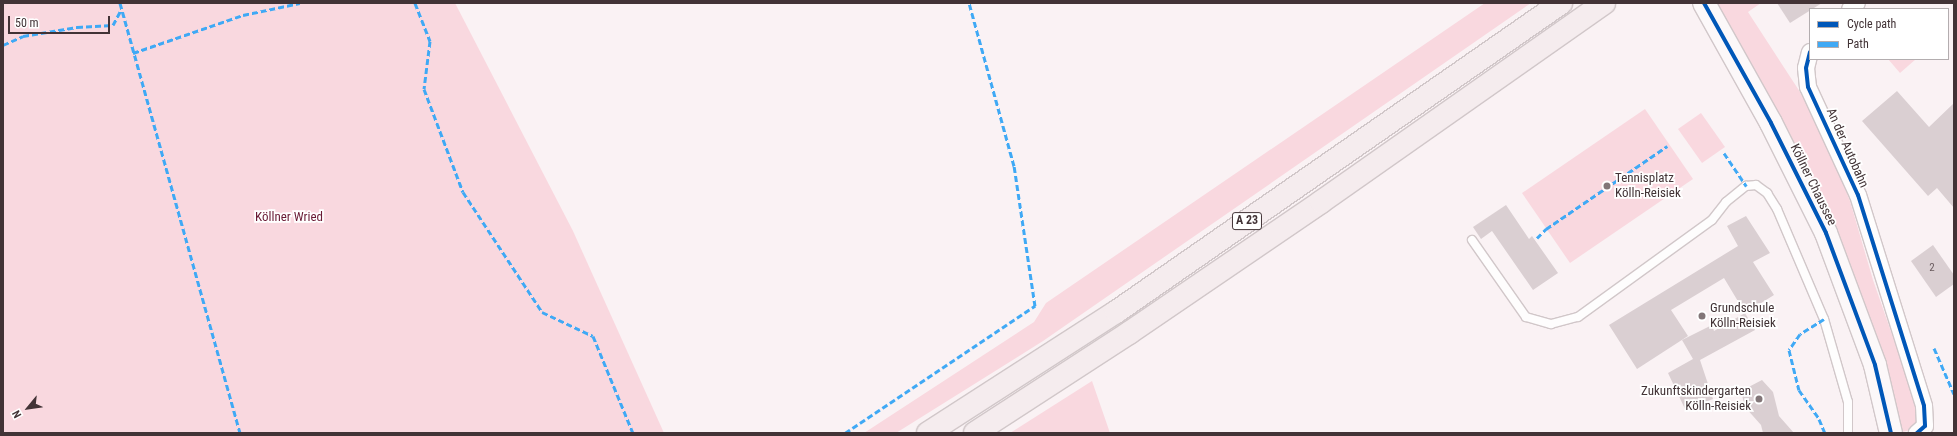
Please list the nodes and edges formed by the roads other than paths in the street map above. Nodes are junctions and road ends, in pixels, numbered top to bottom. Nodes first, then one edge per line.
1 (1561, 3) edge
2 (1604, 3) edge
3 (1704, 3) edge
4 (1809, 56) edge
5 (1472, 240) dead end
6 (928, 433) edge
7 (975, 433) edge
8 (1848, 433) edge
9 (1891, 433) edge
10 (1917, 433) edge

1 - 6 highway, A 23
2 - 7 highway, A 23
3 - 9 street, Köllner Chaussee
4 - 10 street, An der Autobahn
5 - 8 lane

